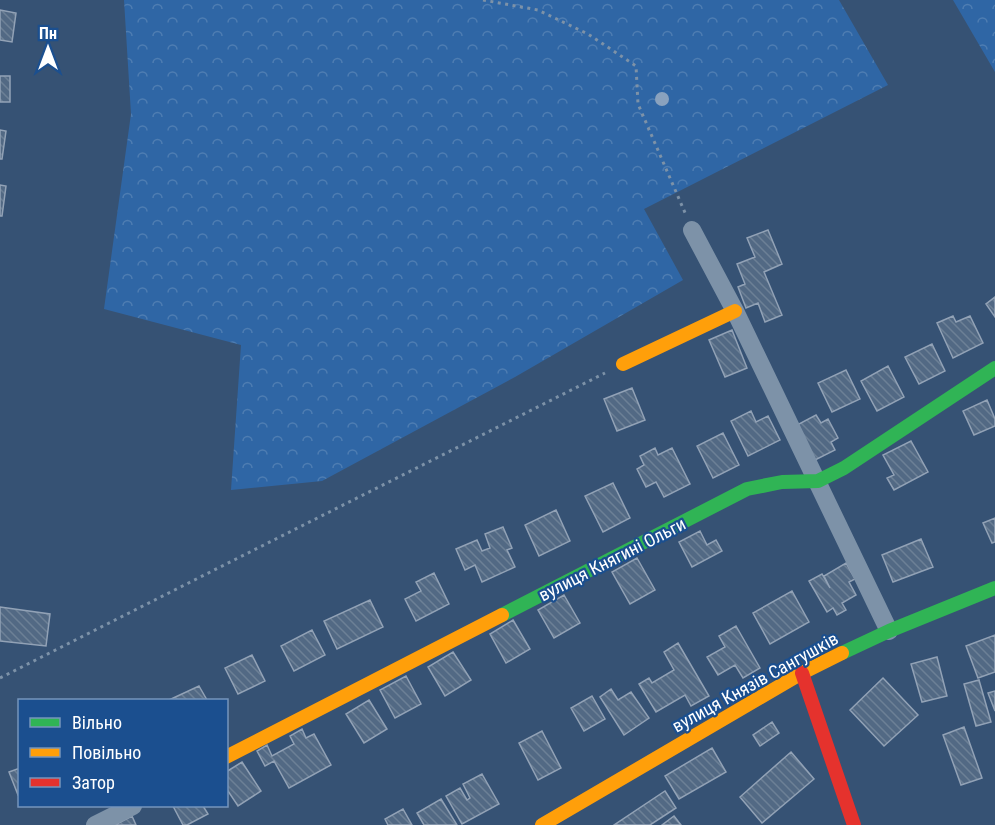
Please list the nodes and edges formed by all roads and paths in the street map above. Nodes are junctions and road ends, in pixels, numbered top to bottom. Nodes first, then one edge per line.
1 (483, 0) edge
2 (692, 230) joint
3 (735, 311) junction
4 (623, 364) joint
5 (995, 368) edge
6 (818, 481) junction
7 (995, 588) edge
8 (889, 631) junction
9 (802, 673) junction
10 (0, 678) edge
11 (228, 756) edge
12 (131, 807) edge
13 (95, 825) edge
14 (542, 825) edge
15 (854, 825) edge

1 - 2 path
2 - 3 street
3 - 4 street
3 - 6 street
4 - 10 path
5 - 6 street, вулиця Княгині Ольги
6 - 8 street
6 - 11 street, вулиця Княгині Ольги
7 - 8 street, вулиця Князів Сангушків
8 - 9 street, вулиця Князів Сангушків
9 - 14 street, вулиця Князів Сангушків
9 - 15 street
12 - 13 street

